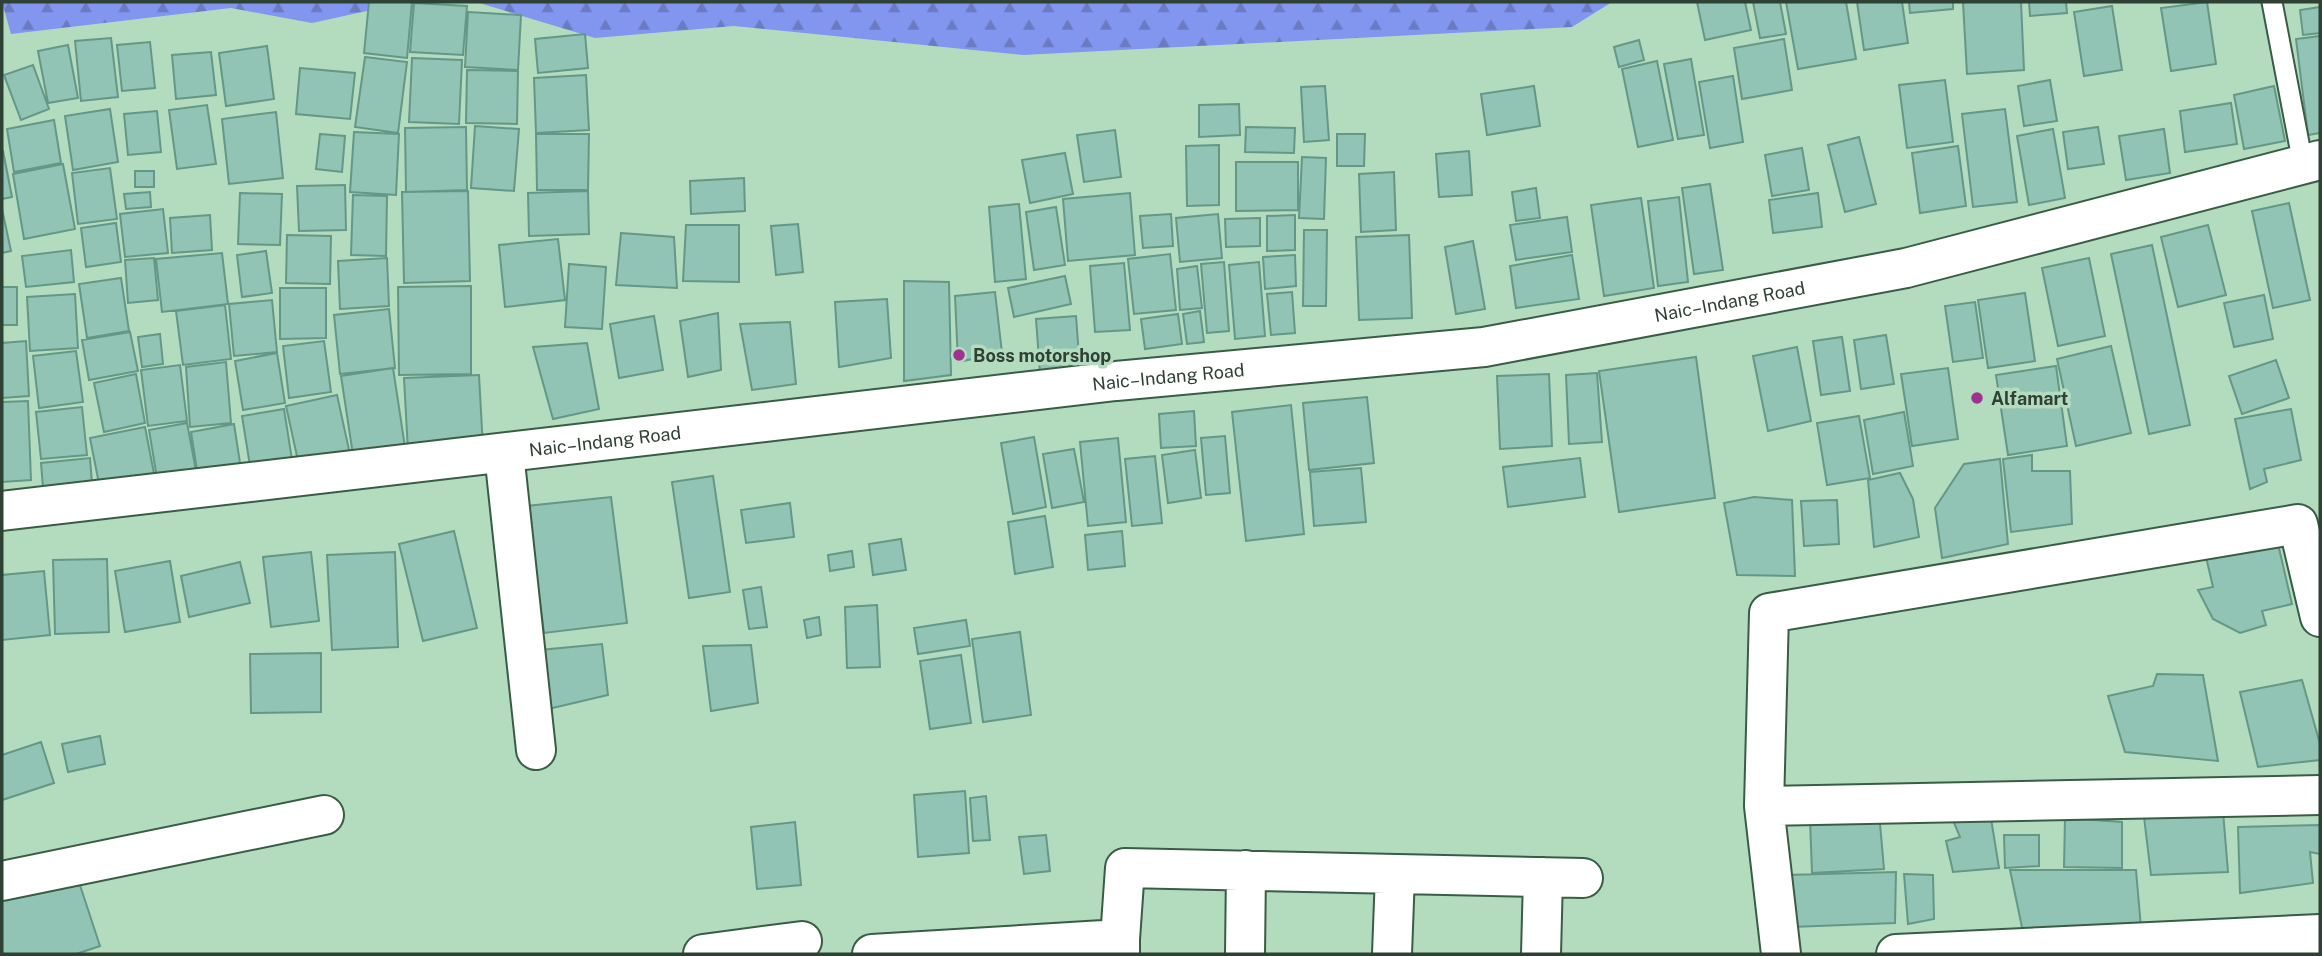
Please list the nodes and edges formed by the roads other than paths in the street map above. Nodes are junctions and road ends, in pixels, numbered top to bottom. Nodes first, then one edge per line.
1 (2273, 2) edge
2 (2312, 162) edge
3 (504, 453) junction
4 (2, 511) edge
5 (2320, 617) edge
6 (536, 750) dead end
7 (2320, 795) edge
8 (1764, 806) junction
9 (324, 815) dead end
10 (1246, 870) junction
11 (1395, 874) junction
12 (1543, 877) junction
13 (1583, 877) dead end
14 (2, 881) edge
15 (2320, 934) edge
16 (802, 941) dead end
17 (1120, 947) edge
18 (978, 951) edge
19 (703, 954) edge
20 (872, 954) edge
21 (1245, 954) edge
22 (1392, 954) edge
23 (1541, 954) edge
24 (1781, 954) edge
25 (1896, 954) edge

1 - 2 lane
2 - 3 street, Naic–Indang Road
3 - 4 street, Naic–Indang Road
3 - 6 street
5 - 8 street
7 - 8 street
8 - 24 street
9 - 14 street
10 - 11 street
10 - 17 street
10 - 21 street
11 - 12 street
11 - 22 street
12 - 13 street
12 - 23 street
15 - 25 street
16 - 19 street
17 - 18 street
18 - 20 street

